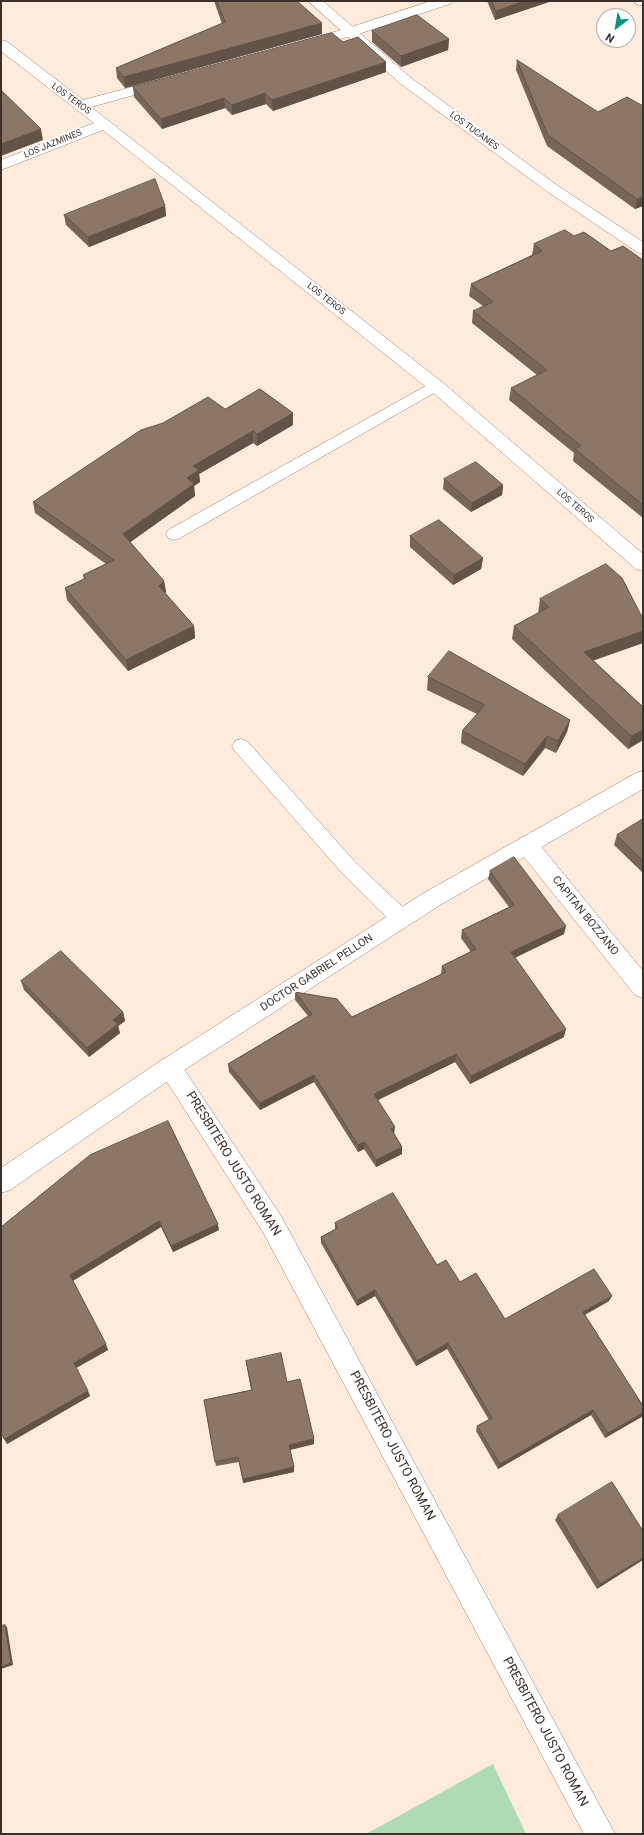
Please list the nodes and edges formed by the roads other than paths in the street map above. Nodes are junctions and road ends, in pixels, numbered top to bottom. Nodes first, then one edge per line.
1 (315, 1) edge
2 (445, 1) edge
3 (350, 32) junction
4 (1, 44) edge
5 (298, 47) edge
6 (177, 79) edge
7 (79, 106) junction
8 (105, 124) junction
9 (1, 165) edge
10 (643, 249) edge
11 (436, 386) junction
12 (174, 534) dead end
13 (643, 564) edge
14 (241, 746) dead end
15 (643, 779) edge
16 (527, 845) junction
17 (402, 918) junction
18 (643, 988) edge
19 (170, 1067) junction
20 (1, 1182) edge
21 (600, 1834) edge

1 - 3 street, LOS TUCANES
2 - 3 street
3 - 5 street
3 - 10 street, LOS TUCANES
4 - 7 street, LOS TEROS
6 - 7 street
7 - 8 street, LOS TEROS
8 - 9 street, LOS JAZMINES
8 - 11 street, LOS TEROS
11 - 12 lane
11 - 13 street, LOS TEROS
14 - 17 lane
15 - 16 street, DOCTOR GABRIEL PELLON
16 - 17 street, DOCTOR GABRIEL PELLON
16 - 18 street, CAPITAN BOZZANO
17 - 19 street, DOCTOR GABRIEL PELLON
19 - 20 street, DOCTOR GABRIEL PELLON
19 - 21 street, PRESBITERO JUSTO ROMAN

